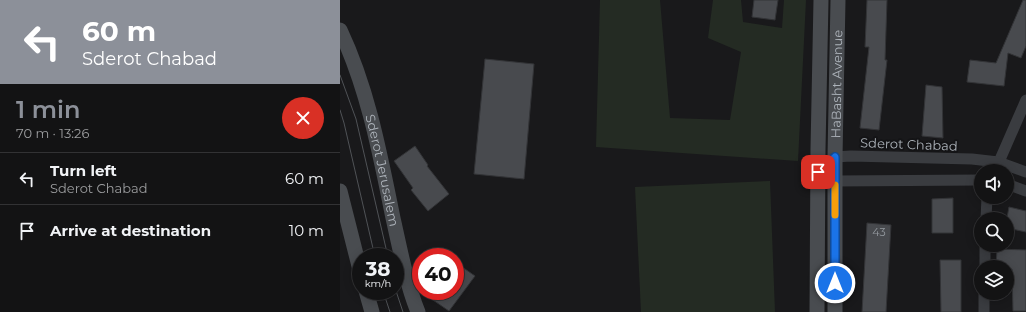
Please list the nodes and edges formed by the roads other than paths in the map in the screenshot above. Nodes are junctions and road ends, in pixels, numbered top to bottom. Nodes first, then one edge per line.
1 (821, 0) edge
2 (838, 0) edge
3 (340, 30) edge
4 (1026, 100) edge
5 (835, 157) junction
6 (987, 164) edge
7 (997, 164) edge
8 (1014, 170) edge
9 (818, 172) junction
10 (1026, 172) edge
11 (974, 180) edge
12 (835, 181) junction
13 (1014, 187) edge
14 (340, 191) edge
15 (1026, 191) edge
16 (354, 248) edge
17 (369, 300) edge
18 (984, 300) edge
19 (372, 312) edge
20 (418, 312) edge
21 (817, 312) edge
22 (835, 312) edge
23 (984, 312) edge

1 - 9 street, HaBasht Avenue
2 - 5 street, HaBasht Avenue
3 - 20 street, Sderot Jerusalem
4 - 7 street
5 - 6 street, Sderot Chabad
5 - 9 street
5 - 12 street, HaBasht Avenue
8 - 10 street, Sderot Chabad
9 - 12 street
9 - 21 street, HaBasht Avenue
11 - 12 street
12 - 22 street, HaBasht Avenue
13 - 15 street
14 - 16 street
17 - 19 street
18 - 23 street

